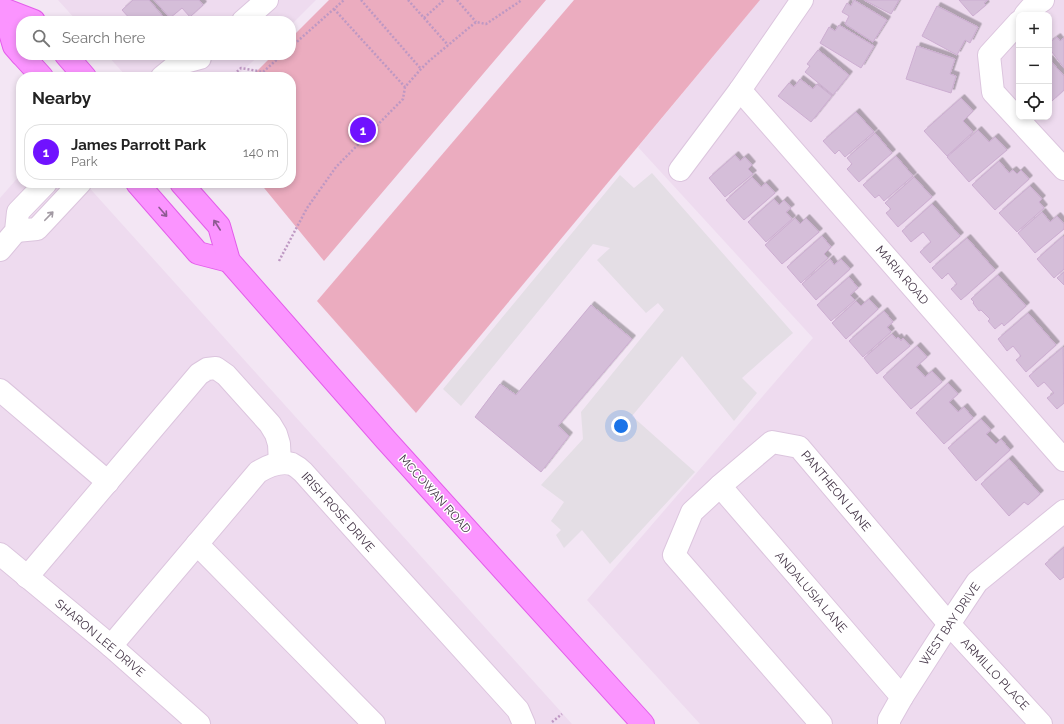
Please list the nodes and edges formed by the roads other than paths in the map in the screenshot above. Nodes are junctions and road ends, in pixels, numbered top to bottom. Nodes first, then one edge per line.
1 (267, 0) edge
2 (802, 0) edge
3 (1043, 0) edge
4 (1, 8) edge
5 (1028, 12) edge
6 (21, 16) edge
7 (249, 16) edge
8 (1016, 25) edge
9 (16, 48) edge
10 (27, 60) edge
11 (70, 60) edge
12 (199, 63) edge
13 (38, 72) edge
14 (81, 72) edge
15 (168, 72) edge
16 (740, 90) junction
17 (1064, 169) edge
18 (680, 170) dead end
19 (41, 188) edge
20 (75, 188) edge
21 (141, 188) edge
22 (185, 188) edge
23 (16, 231) junction
24 (0, 250) edge
25 (229, 261) junction
26 (0, 390) edge
27 (1064, 460) edge
28 (280, 463) junction
29 (108, 482) junction
30 (720, 486) junction
31 (1064, 511) edge
32 (197, 544) junction
33 (0, 554) edge
34 (27, 577) junction
35 (949, 624) junction
36 (111, 646) junction
37 (902, 697) junction
38 (885, 723) edge
39 (199, 724) edge
40 (374, 724) edge
41 (524, 724) edge
42 (643, 724) edge
43 (821, 724) edge
44 (1041, 724) edge

1 - 7 street
2 - 16 street
3 - 5 street
4 - 6 main road
4 - 9 main road
8 - 17 street
10 - 13 main road
11 - 14 main road
12 - 15 street
16 - 18 street
16 - 27 street, MARIA ROAD
19 - 23 street
23 -> 20 street
21 -> 25 main road
25 -> 22 main road, MCCOWAN ROAD
23 - 24 street
25 - 42 main road, MCCOWAN ROAD
26 - 29 street
28 - 29 street
28 - 32 street
28 - 41 street, IRISH ROSE DRIVE
29 - 34 street
30 - 35 street, PANTHEON LANE
30 - 37 street, ANDALUSIA LANE
30 - 43 street, PANTHEON LANE
31 - 35 street, WEST BAY DRIVE
32 - 36 street
32 - 40 street
33 - 34 street, SHARON LEE DRIVE
34 - 36 street, SHARON LEE DRIVE
35 - 37 street, WEST BAY DRIVE
35 - 44 street, ARMILLO PLACE
36 - 39 street, SHARON LEE DRIVE
37 - 38 street, WEST BAY DRIVE

